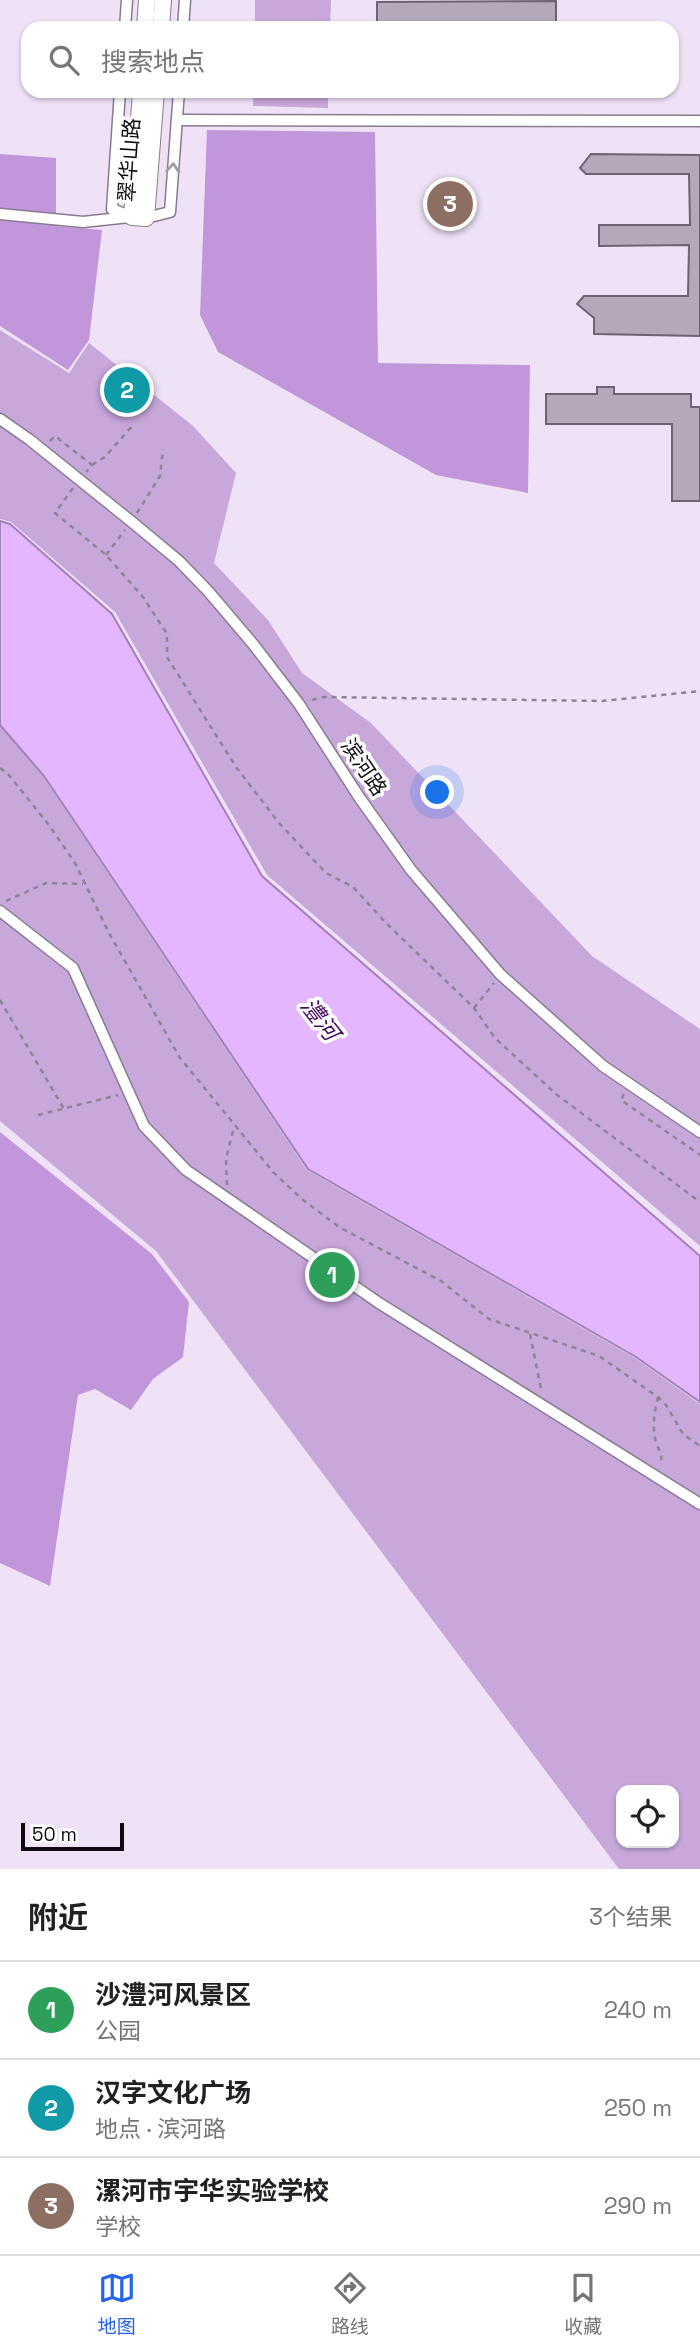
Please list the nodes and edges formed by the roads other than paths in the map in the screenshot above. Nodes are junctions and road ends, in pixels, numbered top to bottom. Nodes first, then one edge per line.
1 (127, 0) edge
2 (147, 0) edge
3 (163, 0) edge
4 (185, 0) edge
5 (126, 21) edge
6 (146, 21) edge
7 (161, 21) edge
8 (184, 21) edge
9 (120, 98) edge
10 (141, 98) edge
11 (155, 98) edge
12 (179, 98) edge
13 (177, 120) junction
14 (700, 121) edge
15 (0, 214) edge
16 (139, 217) junction
17 (0, 419) edge
18 (0, 911) edge
19 (700, 1132) edge
20 (700, 1504) edge

1 - 5 street
2 - 6 main road
3 - 7 main road
4 - 8 street
9 - 16 street
10 - 16 main road, 翠华山路
11 - 16 main road, 翠华山路
12 - 13 street
13 - 14 street
16 -> 13 street
15 - 16 street
17 - 19 street, 滨河路
18 - 20 street

